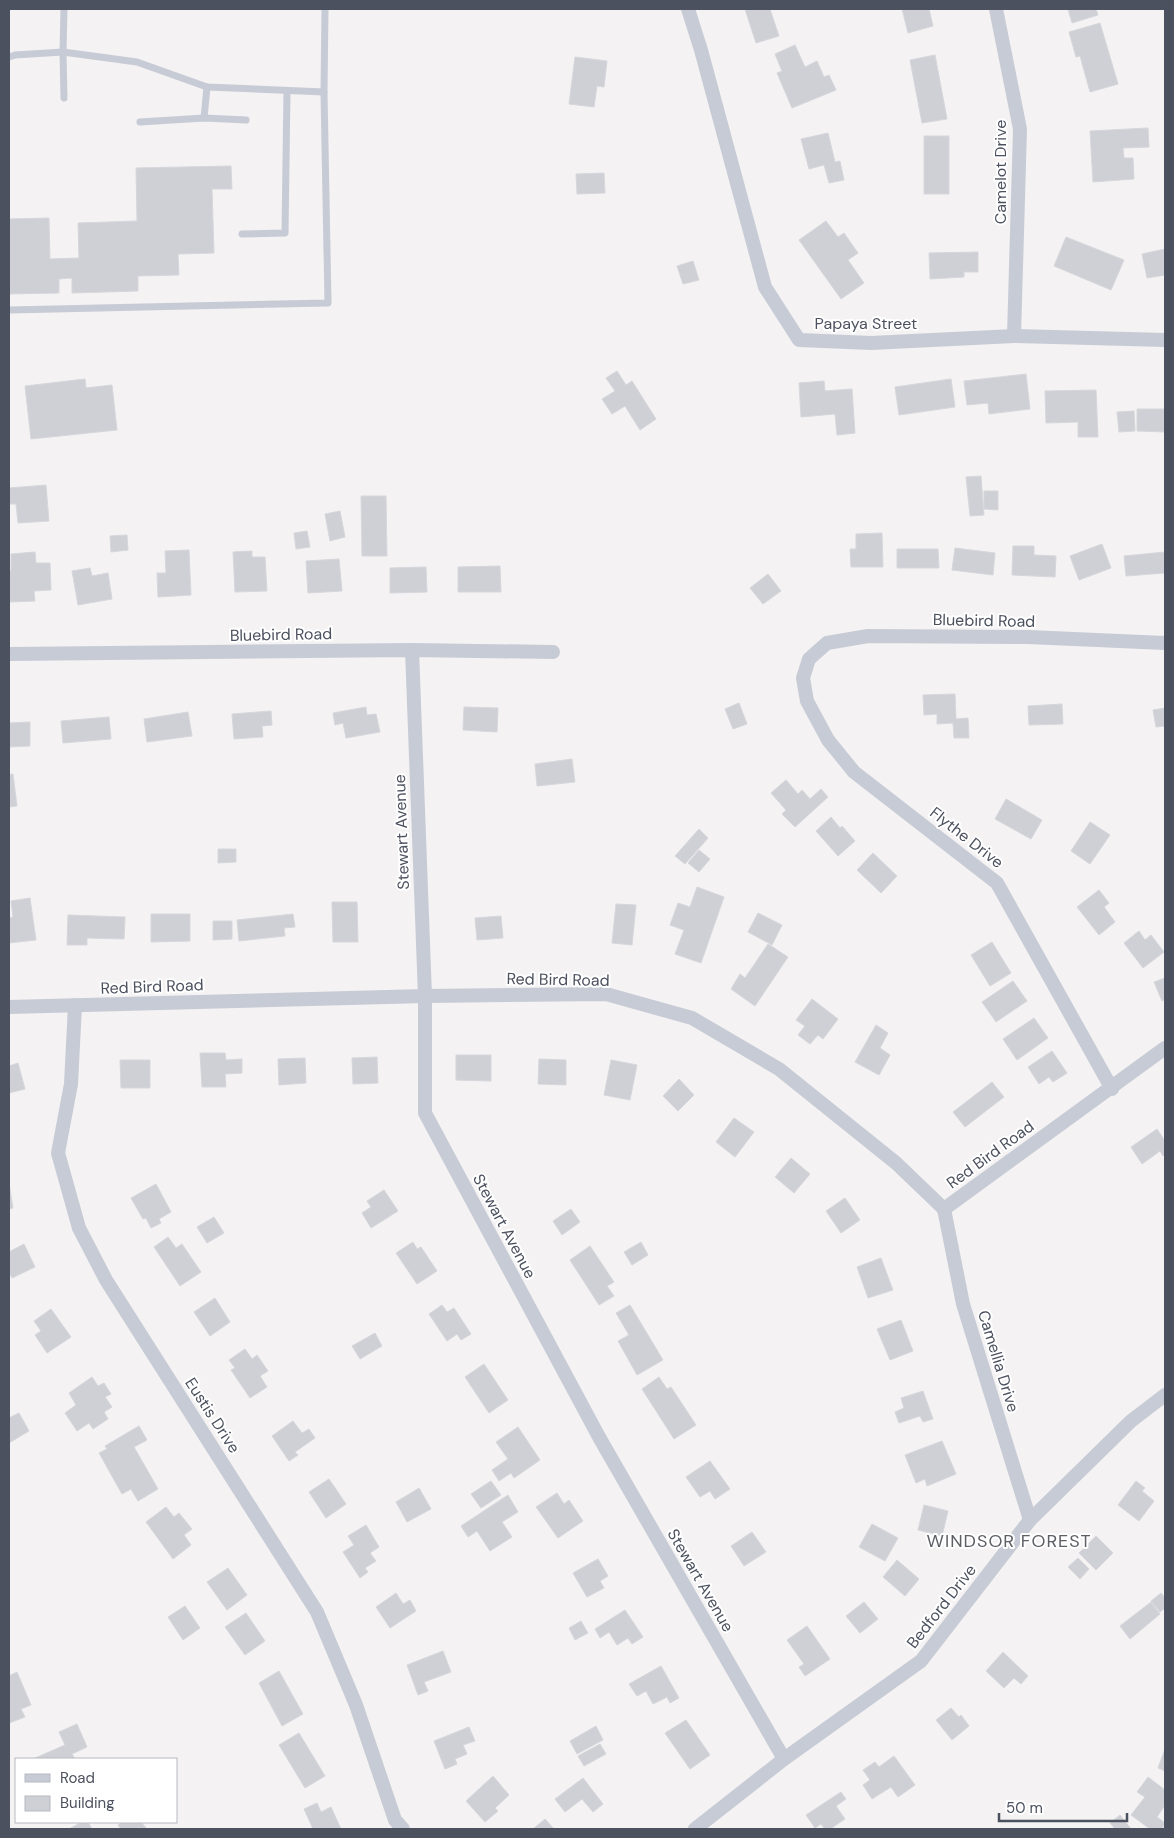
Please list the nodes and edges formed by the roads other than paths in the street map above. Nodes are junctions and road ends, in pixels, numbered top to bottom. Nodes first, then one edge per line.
1 (64, 9) edge
2 (325, 9) edge
3 (688, 9) edge
4 (996, 9) edge
5 (63, 52) junction
6 (9, 57) edge
7 (207, 87) junction
8 (288, 90) junction
9 (324, 92) junction
10 (64, 98) dead end
11 (204, 118) junction
12 (246, 120) dead end
13 (140, 122) dead end
14 (242, 234) dead end
15 (9, 310) edge
16 (1014, 336) junction
17 (1165, 340) edge
18 (1165, 643) edge
19 (412, 650) junction
20 (553, 652) dead end
21 (9, 654) edge
22 (809, 659) joint
23 (425, 996) junction
24 (76, 1005) junction
25 (9, 1007) edge
26 (1165, 1048) edge
27 (1112, 1089) junction
28 (944, 1209) junction
29 (1165, 1395) edge
30 (1030, 1520) junction
31 (784, 1759) junction
32 (403, 1829) edge
33 (695, 1829) edge

1 - 5 lane
2 - 9 lane
3 - 16 street, Papaya Street
4 - 16 street, Camelot Drive
5 - 6 lane
5 - 7 lane
5 - 10 lane
7 - 8 lane
7 - 11 lane
8 - 9 lane
8 - 14 lane
9 - 15 lane
11 - 12 lane
11 - 13 lane
16 - 17 street, Papaya Street
18 - 22 street, Bluebird Road
19 - 20 street, Bluebird Road
19 - 21 street, Bluebird Road
19 - 23 street, Stewart Avenue
22 - 27 street, Flythe Drive
23 - 24 street, Red Bird Road
23 - 28 street, Red Bird Road
23 - 31 street, Stewart Avenue
24 - 25 street, Red Bird Road
24 - 32 street, Eustis Drive
26 - 27 street, Red Bird Road
27 - 28 street, Red Bird Road
28 - 30 street, Camellia Drive
29 - 30 street, Bedford Drive
30 - 31 street, Bedford Drive
31 - 33 street, Bedford Drive

